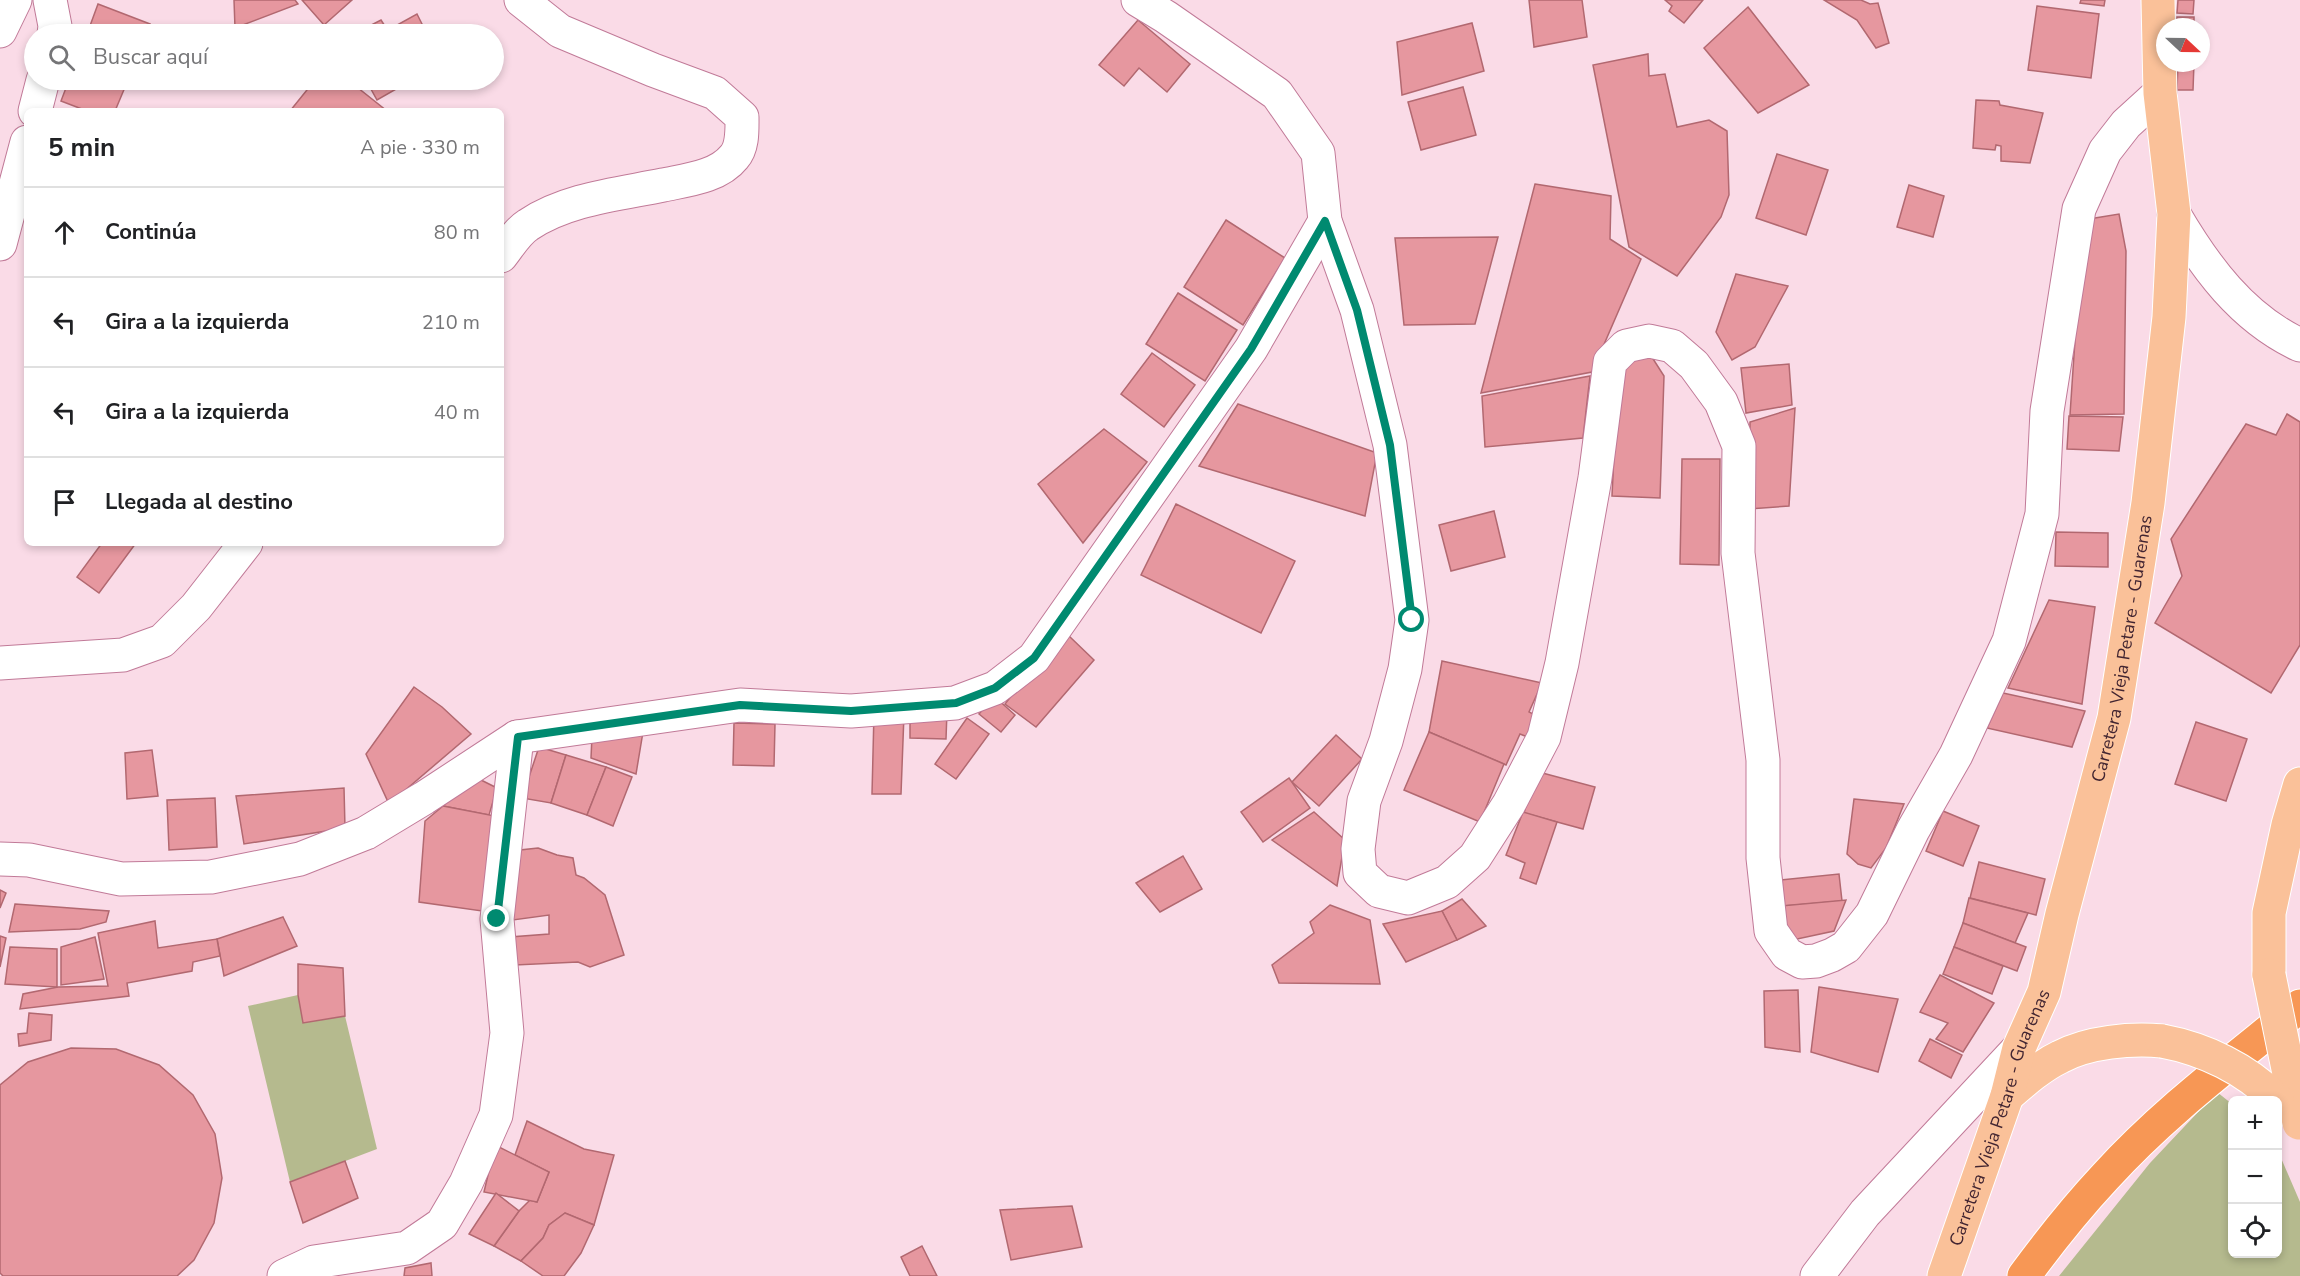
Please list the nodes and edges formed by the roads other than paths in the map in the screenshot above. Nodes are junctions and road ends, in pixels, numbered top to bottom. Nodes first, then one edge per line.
1 (15, 0) edge
2 (50, 0) edge
3 (521, 0) edge
4 (1138, 0) edge
5 (2158, 0) edge
6 (56, 24) edge
7 (0, 31) edge
8 (40, 90) edge
9 (2160, 93) junction
10 (36, 108) edge
11 (24, 153) edge
12 (2174, 214) junction
13 (1325, 221) junction
14 (0, 244) edge
15 (504, 252) edge
16 (2300, 345) edge
17 (244, 546) edge
18 (0, 663) edge
19 (518, 737) junction
20 (2300, 784) edge
21 (0, 859) edge
22 (2300, 1006) edge
23 (2019, 1048) junction
24 (2007, 1096) junction
25 (2288, 1113) edge
26 (284, 1276) edge
27 (1817, 1276) edge
28 (1944, 1276) edge
29 (2024, 1276) edge

1 - 7 street
2 - 6 street
3 - 15 street
4 - 13 street
5 - 9 main road, Carretera Vieja Petare - Guarenas
8 - 10 street
9 - 12 main road, Carretera Vieja Petare - Guarenas
9 - 13 street
11 - 14 street
12 - 16 street
12 - 23 main road, Carretera Vieja Petare - Guarenas
13 - 19 street
17 - 18 street
19 - 21 street
19 - 26 street
20 - 25 main road, bridge
22 - 29 highway
23 - 24 main road, Carretera Vieja Petare - Guarenas
23 - 27 street
24 - 25 main road, bridge
24 - 28 main road, Carretera Vieja Petare - Guarenas

